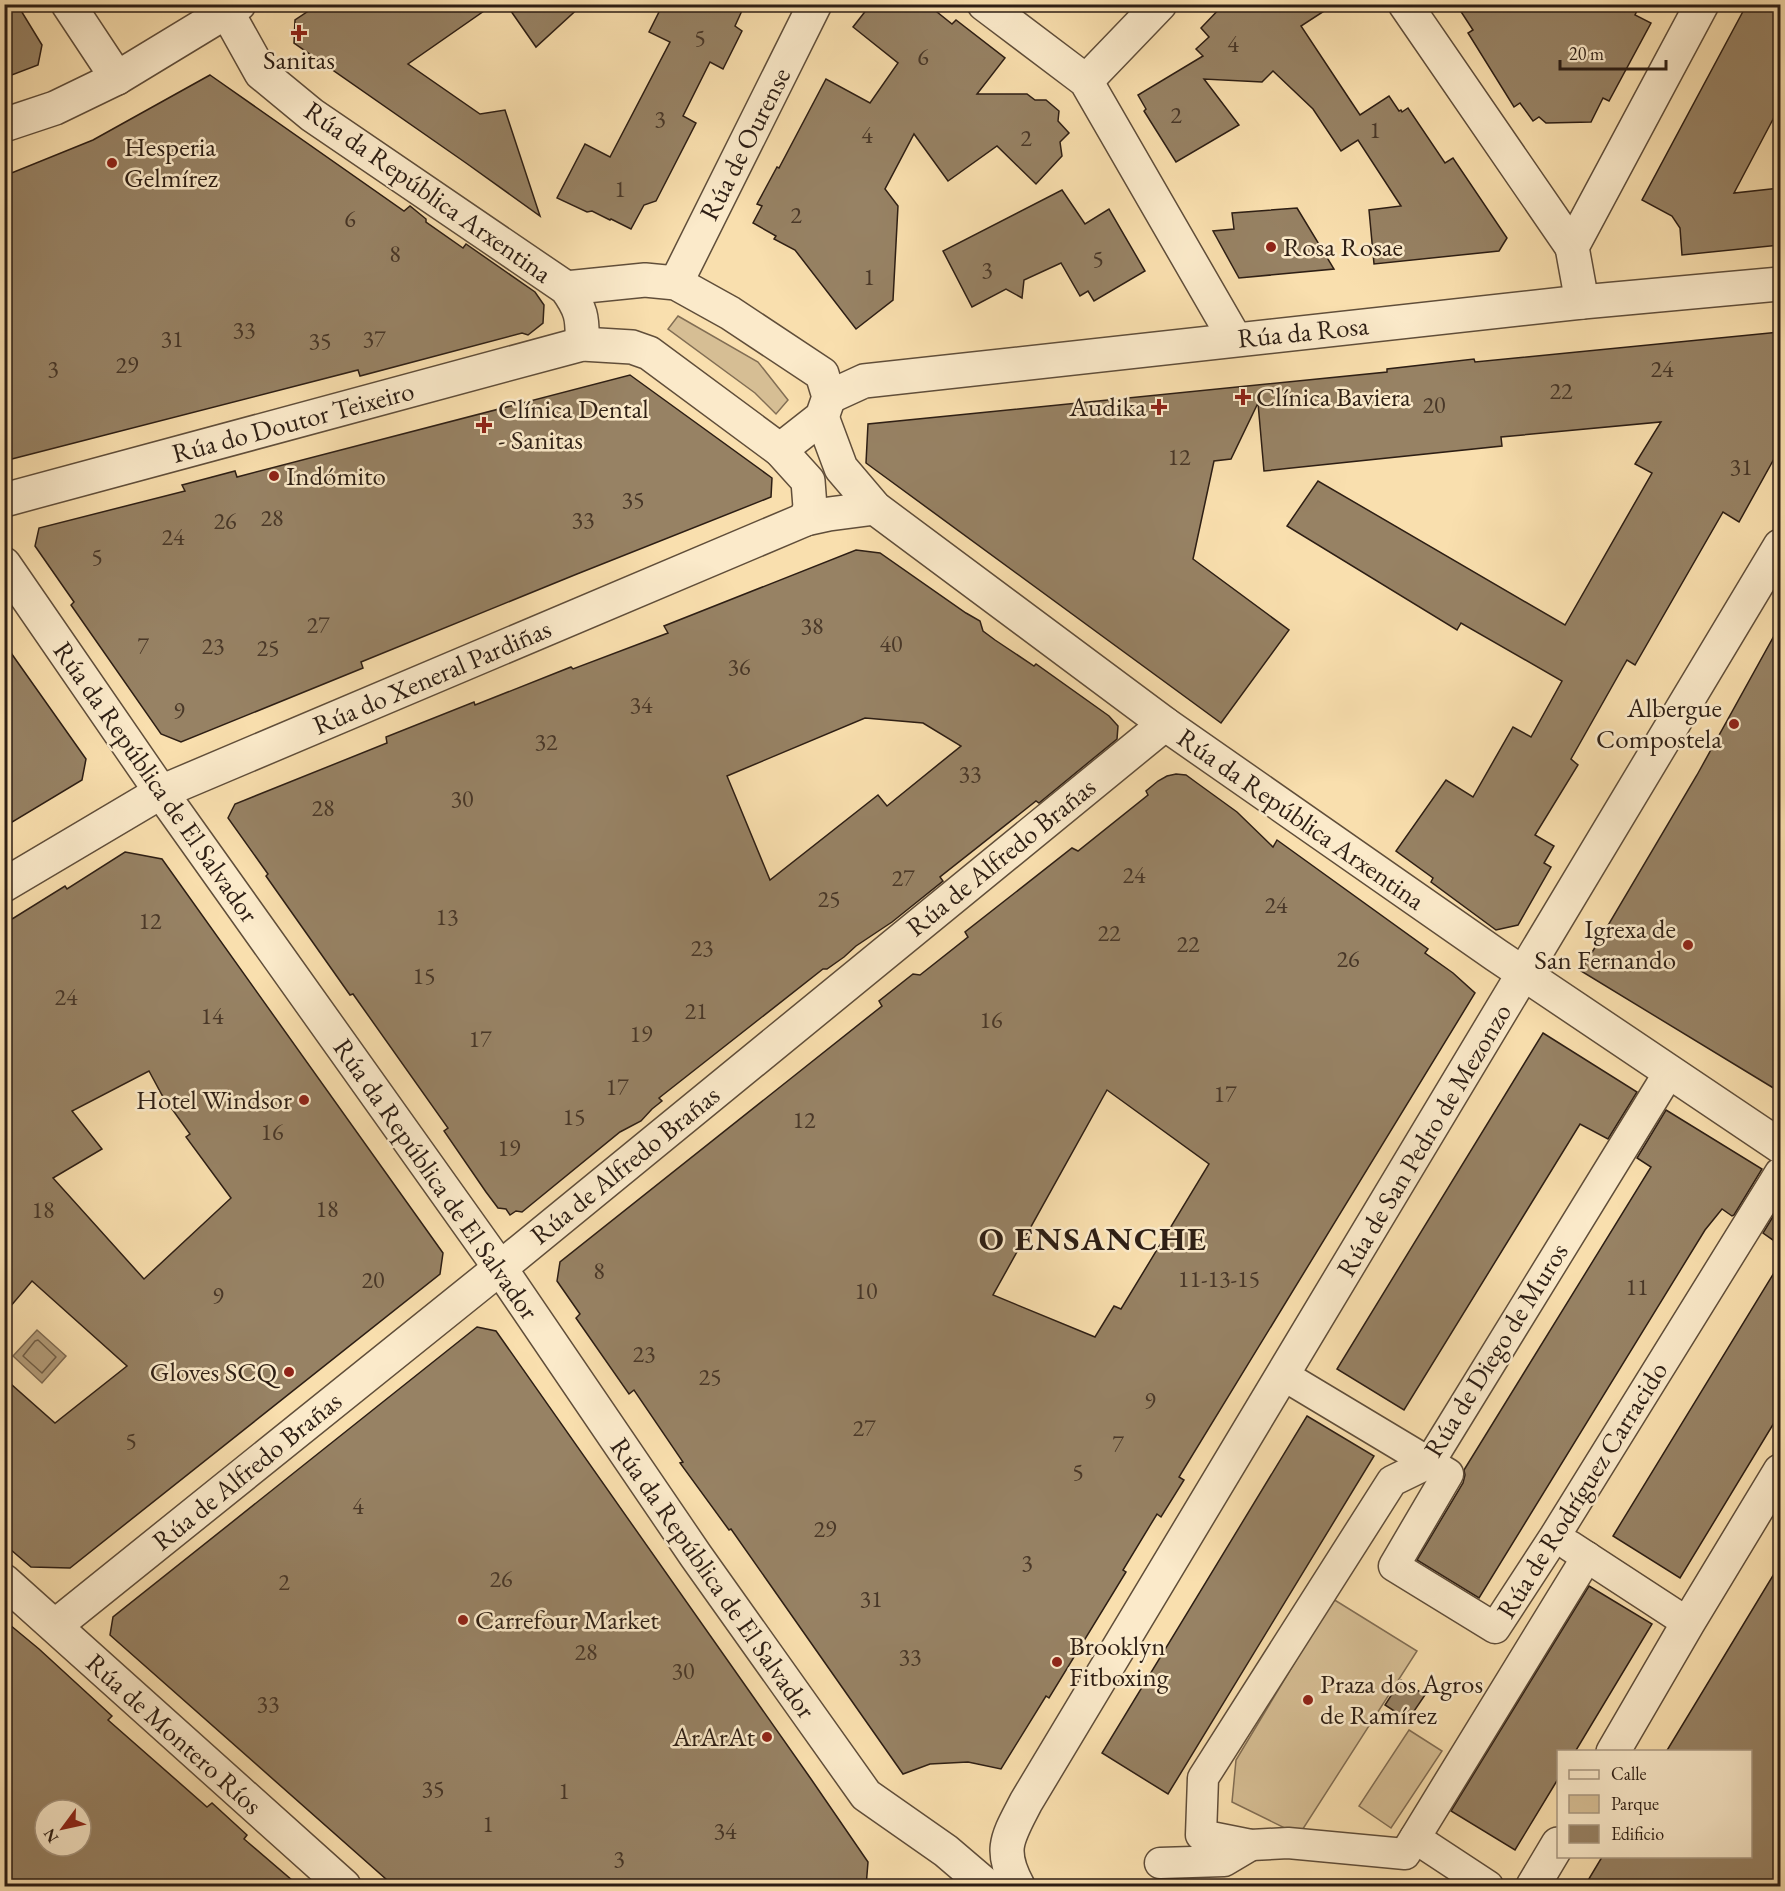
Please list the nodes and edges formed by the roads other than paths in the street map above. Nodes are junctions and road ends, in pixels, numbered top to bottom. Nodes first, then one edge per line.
1 (68, 4) edge
2 (815, 4) edge
3 (984, 4) edge
4 (1160, 4) edge
5 (1405, 4) edge
6 (1702, 4) edge
7 (233, 8) edge
8 (117, 78) junction
9 (1086, 81) junction
10 (4, 124) edge
11 (1572, 247) junction
12 (676, 284) junction
13 (1780, 284) edge
14 (566, 288) junction
15 (1582, 302) junction
16 (1235, 339) junction
17 (582, 344) junction
18 (825, 407) junction
19 (780, 450) junction
20 (4, 500) edge
21 (875, 508) junction
22 (806, 519) junction
23 (1780, 546) edge
24 (4, 564) edge
25 (1164, 724) junction
26 (160, 792) junction
27 (4, 885) edge
28 (1525, 974) junction
29 (1670, 1071) junction
30 (1780, 1146) edge
31 (1780, 1173) edge
32 (500, 1268) junction
33 (1283, 1375) junction
34 (1429, 1463) junction
35 (1780, 1471) edge
36 (1555, 1536) junction
37 (1587, 1557) junction
38 (4, 1581) edge
39 (1688, 1623) junction
40 (56, 1626) junction
41 (1614, 1750) edge
42 (1415, 1838) junction
43 (1251, 1845) junction
44 (1557, 1846) edge
45 (1160, 1863) dead end
46 (344, 1887) edge
47 (987, 1887) edge
48 (1018, 1887) edge
49 (1488, 1887) edge
50 (1533, 1887) edge

1 - 8 street
2 - 12 street, Rúa de Ourense
3 - 9 street
4 - 9 street
5 - 11 street
6 - 11 street
7 - 8 street
7 - 14 street, Rúa da República Arxentina
8 - 10 street
9 - 16 street
11 - 15 street
12 - 14 street
12 - 18 street, Rúa da República Arxentina
13 - 15 street, Rúa da Rosa
14 - 17 street
15 - 16 street, Rúa da Rosa
16 - 18 street, Rúa da Rosa
17 - 19 street, Rúa do Doutor Teixeiro
17 - 20 street, Rúa do Doutor Teixeiro
18 - 19 street, Rúa da Rosa
18 - 21 street, Rúa da República Arxentina
19 - 22 street, Rúa do Doutor Teixeiro
21 - 22 street, Rúa do Xeneral Pardiñas
21 - 25 street, Rúa da República Arxentina
22 - 26 street, Rúa do Xeneral Pardiñas
23 - 28 street, Rúa de San Pedro de Mezonzo
24 - 26 street, Rúa da República de El Salvador
25 - 28 street, Rúa da República Arxentina
25 - 32 street, Rúa de Alfredo Brañas
26 - 27 street, Rúa do Xeneral Pardiñas
26 - 32 street, Rúa da República de El Salvador
28 - 29 street, Rúa da República Arxentina
28 - 33 street, Rúa de San Pedro de Mezonzo
29 - 30 street, Rúa da República Arxentina
29 - 34 street, Rúa de Diego de Muros
31 - 36 street, Rúa de Rodríguez Carracido
32 - 40 street, Rúa de Alfredo Brañas
32 - 47 street, Rúa da República de El Salvador
33 - 34 street
33 - 48 street, Rúa de San Pedro de Mezonzo
34 - 36 street, Rúa de Rodríguez Carracido
34 - 43 street, Rúa de Diego de Muros
35 - 39 street
36 - 37 street
37 - 39 street
37 - 42 street
38 - 40 street, Rúa de Montero Ríos
39 - 41 street
40 - 46 street, Rúa de Montero Ríos
42 - 43 street
42 - 49 street
43 - 45 street
44 - 50 street

